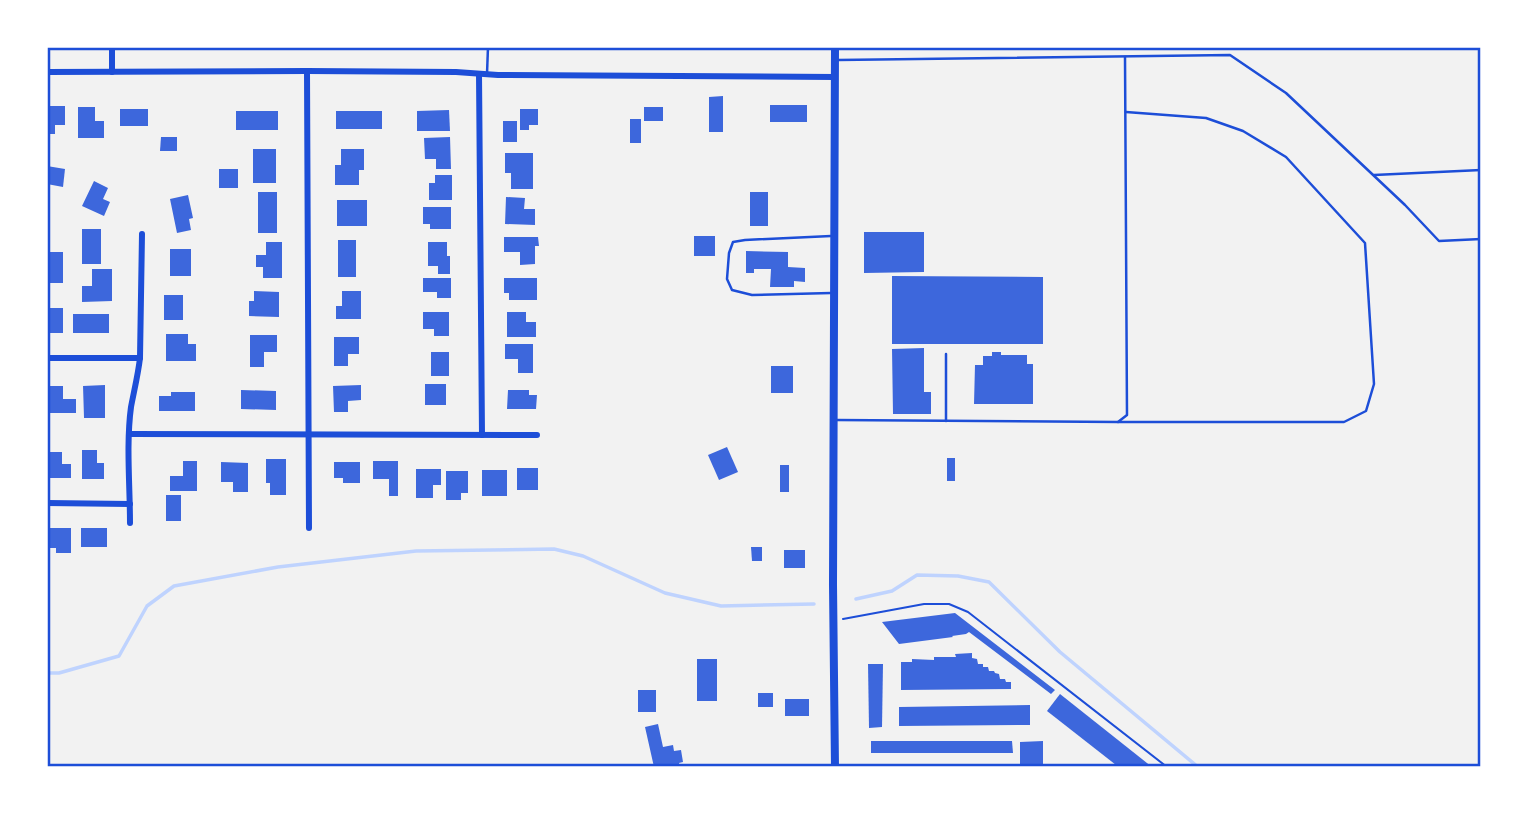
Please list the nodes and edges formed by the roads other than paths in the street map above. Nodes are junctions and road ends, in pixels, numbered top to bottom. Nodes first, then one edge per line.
1 (112, 47) edge
2 (488, 47) edge
3 (835, 47) edge
4 (1125, 57) junction
5 (835, 60) junction
6 (307, 71) junction
7 (47, 72) edge
8 (113, 72) junction
9 (479, 74) junction
10 (488, 74) junction
11 (835, 77) junction
12 (1126, 112) junction
13 (1481, 170) edge
14 (1374, 175) junction
15 (142, 234) dead end
16 (834, 236) junction
17 (1481, 239) edge
18 (833, 295) junction
19 (946, 354) dead end
20 (47, 358) edge
21 (140, 358) junction
22 (833, 420) junction
23 (946, 421) junction
24 (1118, 422) junction
25 (309, 433) junction
26 (129, 434) junction
27 (482, 435) junction
28 (537, 435) dead end
29 (47, 503) edge
30 (130, 504) junction
31 (130, 523) dead end
32 (309, 528) dead end
33 (835, 767) edge

1 - 8 street
2 - 10 lane
3 - 5 main road
4 - 5 lane
4 - 12 lane
4 - 14 lane
5 - 11 main road
6 - 8 street
6 - 9 street
6 - 25 street
7 - 8 street
9 - 10 street
9 - 27 street
10 - 11 street
11 - 16 main road
12 - 24 lane
12 - 24 lane
13 - 14 lane
14 - 17 lane
15 - 21 street
16 - 18 main road
16 - 18 lane
18 - 22 main road
19 - 23 lane
20 - 21 street
21 - 26 street
22 - 23 lane
22 - 33 main road
23 - 24 lane
25 - 26 street
25 - 27 street
25 - 32 street
26 - 30 street
27 - 28 street
29 - 30 street
30 - 31 street

